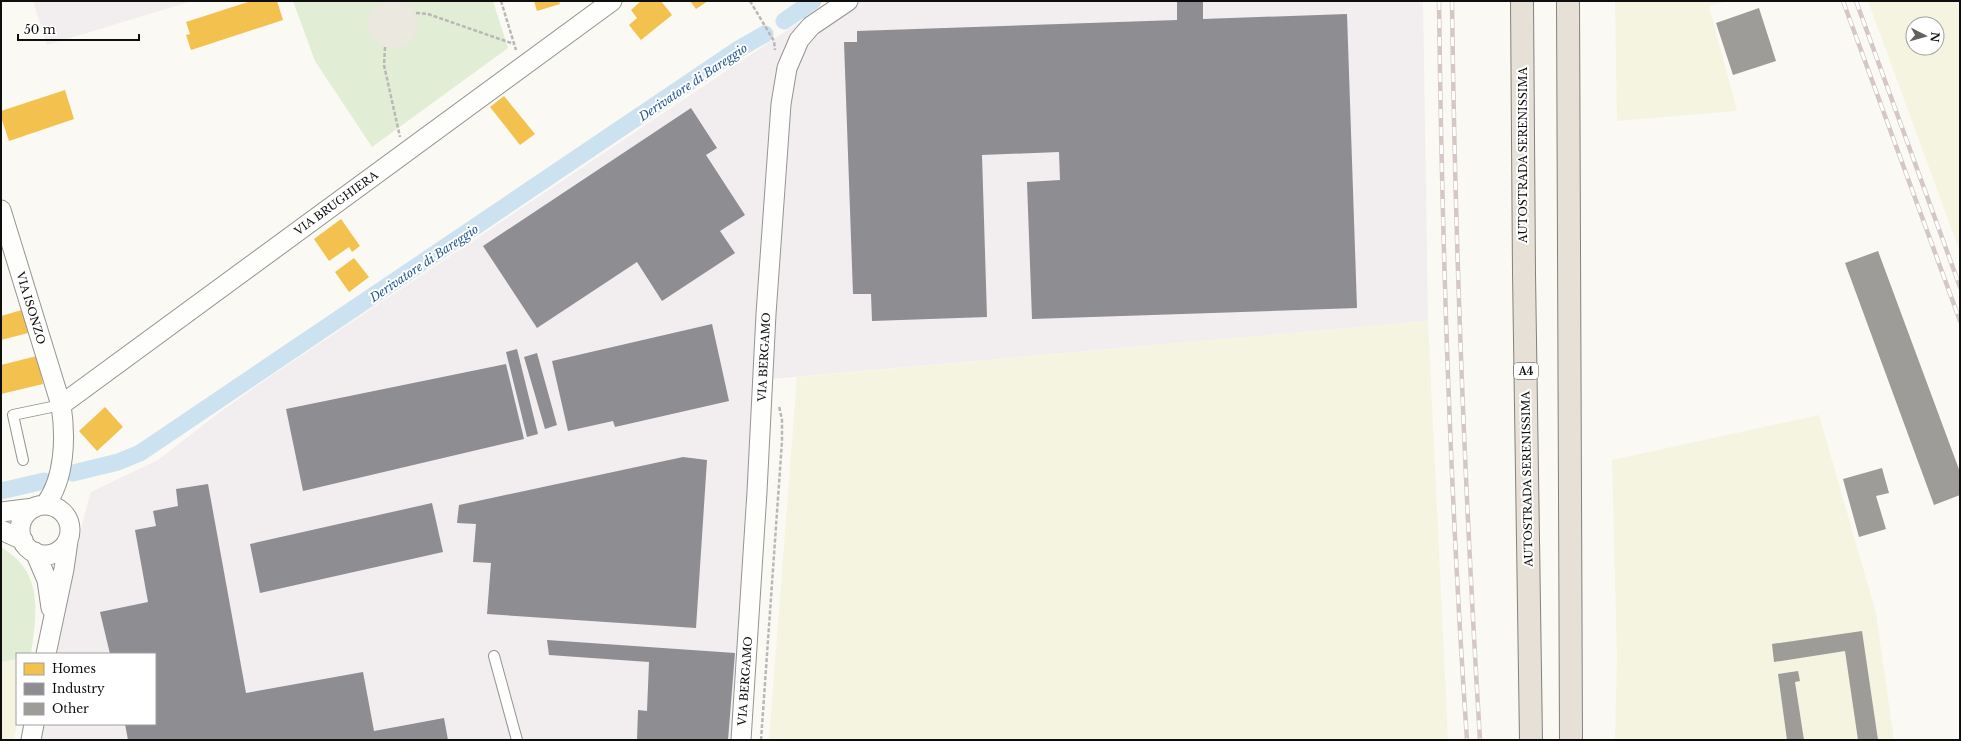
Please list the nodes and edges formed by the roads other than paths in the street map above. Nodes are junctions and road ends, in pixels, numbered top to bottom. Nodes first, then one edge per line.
1 (612, 1) edge
2 (848, 1) edge
3 (1522, 1) edge
4 (1568, 1) edge
5 (1, 210) edge
6 (61, 405) junction
7 (23, 460) dead end
8 (60, 470) junction
9 (39, 506) junction
10 (1, 512) edge
11 (67, 517) junction
12 (1, 530) edge
13 (68, 541) junction
14 (29, 546) junction
15 (52, 621) junction
16 (46, 653) edge
17 (494, 656) dead end
18 (34, 725) edge
19 (31, 740) edge
20 (517, 740) edge
21 (741, 740) edge
22 (1531, 740) edge
23 (1571, 740) edge

1 - 6 street, VIA BRUGHIERA
2 - 21 street, VIA BERGAMO
3 - 22 highway, AUTOSTRADA SERENISSIMA / A4
4 - 23 highway
5 - 6 street, VIA ISONZO
6 - 7 lane
6 - 8 street, VIA ISONZO
8 - 9 street
8 - 11 street
9 - 10 street
9 - 11 street
9 - 14 street
11 - 13 street
12 - 14 street
13 - 14 street
13 - 15 street
14 - 15 street
15 - 16 street
17 - 20 lane
18 - 19 street

